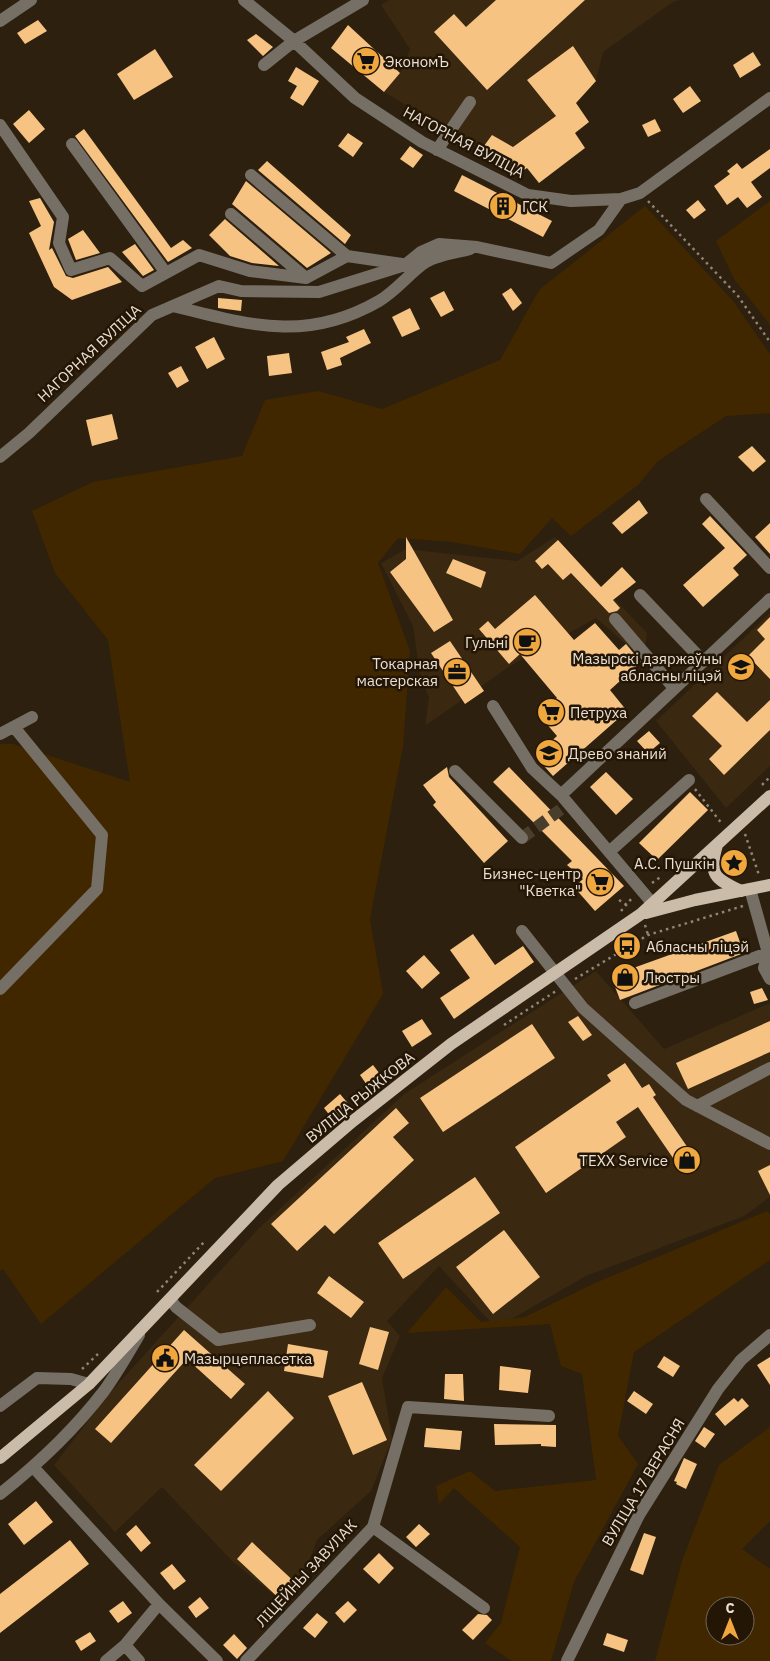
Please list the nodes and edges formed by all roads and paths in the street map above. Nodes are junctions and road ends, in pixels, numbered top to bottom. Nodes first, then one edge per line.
1 (31, 0) edge
2 (244, 0) edge
3 (363, 0) edge
4 (0, 21) edge
5 (294, 41) junction
6 (264, 65) dead end
7 (770, 98) edge
8 (470, 102) dead end
9 (0, 125) edge
10 (72, 144) dead end
11 (437, 150) junction
12 (251, 175) dead end
13 (640, 193) junction
14 (621, 199) junction
15 (231, 214) dead end
16 (477, 247) junction
17 (348, 256) junction
18 (405, 265) junction
19 (166, 273) junction
20 (306, 278) junction
21 (173, 306) junction
22 (770, 342) edge
23 (0, 457) edge
24 (706, 499) dead end
25 (770, 568) edge
26 (640, 595) dead end
27 (770, 599) edge
28 (615, 619) dead end
29 (703, 661) junction
30 (674, 688) junction
31 (493, 706) dead end
32 (32, 717) dead end
33 (14, 727) junction
34 (0, 734) edge
35 (455, 771) dead end
36 (689, 780) joint
37 (561, 795) junction
38 (770, 796) edge
39 (722, 824) dead end
40 (737, 826) junction
41 (522, 838) dead end
42 (717, 844) junction
43 (609, 852) junction
44 (756, 888) edge
45 (754, 902) junction
46 (653, 904) junction
47 (642, 914) junction
48 (522, 931) dead end
49 (769, 952) edge
50 (554, 974) junction
51 (770, 979) edge
52 (564, 985) junction
53 (0, 989) edge
54 (635, 1002) dead end
55 (500, 1028) dead end
56 (770, 1068) edge
57 (697, 1106) junction
58 (770, 1144) edge
59 (170, 1299) junction
60 (310, 1325) dead end
61 (144, 1328) junction
62 (770, 1335) edge
63 (89, 1384) junction
64 (0, 1406) edge
65 (549, 1416) dead end
66 (0, 1458) edge
67 (34, 1468) junction
68 (0, 1494) edge
69 (372, 1527) junction
70 (159, 1604) junction
71 (484, 1608) dead end
72 (125, 1645) junction
73 (106, 1661) edge
74 (139, 1661) edge
75 (217, 1661) edge
76 (246, 1661) edge
77 (567, 1661) edge

1 - 4 street
2 - 5 street, НАГОРНАЯ ВУЛІЦА
3 - 5 street
5 - 6 street
5 - 11 street, НАГОРНАЯ ВУЛІЦА
7 - 13 street, НАГОРНАЯ ВУЛІЦА
8 - 11 street
9 - 19 street
10 - 19 street
11 - 14 street, НАГОРНАЯ ВУЛІЦА
12 - 17 street
13 - 14 street, НАГОРНАЯ ВУЛІЦА
13 - 22 path
14 - 16 street, НАГОРНАЯ ВУЛІЦА
15 - 20 street
16 - 18 street, НАГОРНАЯ ВУЛІЦА
16 - 21 street
17 - 18 street
17 - 20 street
18 - 21 street, НАГОРНАЯ ВУЛІЦА
19 - 20 street
21 - 23 street, НАГОРНАЯ ВУЛІЦА
24 - 25 street
26 - 29 street
27 - 29 street
28 - 30 street
29 - 30 street
30 - 37 street
31 - 37 street
32 - 33 street
33 - 34 street
33 - 53 street
35 - 41 street
36 - 39 path
36 - 43 street
37 - 43 street
38 - 40 main road, ВУЛІЦА РЫЖКОВА
40 - 42 main road, ВУЛІЦА РЫЖКОВА
40 - 44 path
42 - 44 main road
42 - 46 main road, ВУЛІЦА РЫЖКОВА
43 - 46 street
44 - 45 street
44 - 47 main road
45 - 49 street
45 - 52 path
46 - 47 main road, ВУЛІЦА РЫЖКОВА
47 - 50 main road, ВУЛІЦА РЫЖКОВА
48 - 50 street
49 - 51 street
49 - 54 street
50 - 52 street
50 - 59 main road, ВУЛІЦА РЫЖКОВА
52 - 55 path
52 - 57 street
56 - 57 street
57 - 58 street
59 - 60 street
59 - 61 main road, ВУЛІЦА РЫЖКОВА
61 - 63 main road, ВУЛІЦА РЫЖКОВА
61 - 67 street
62 - 77 street, ВУЛІЦА 17 ВЕРАСНЯ
63 - 64 street
63 - 66 main road, ВУЛІЦА РЫЖКОВА
65 - 69 street, ЛІЦЕЙНЫ ЗАВУЛАК
67 - 68 street
67 - 70 street
69 - 71 street
69 - 76 street, ЛІЦЕЙНЫ ЗАВУЛАК
70 - 72 street
70 - 75 street
72 - 73 street
72 - 74 street

